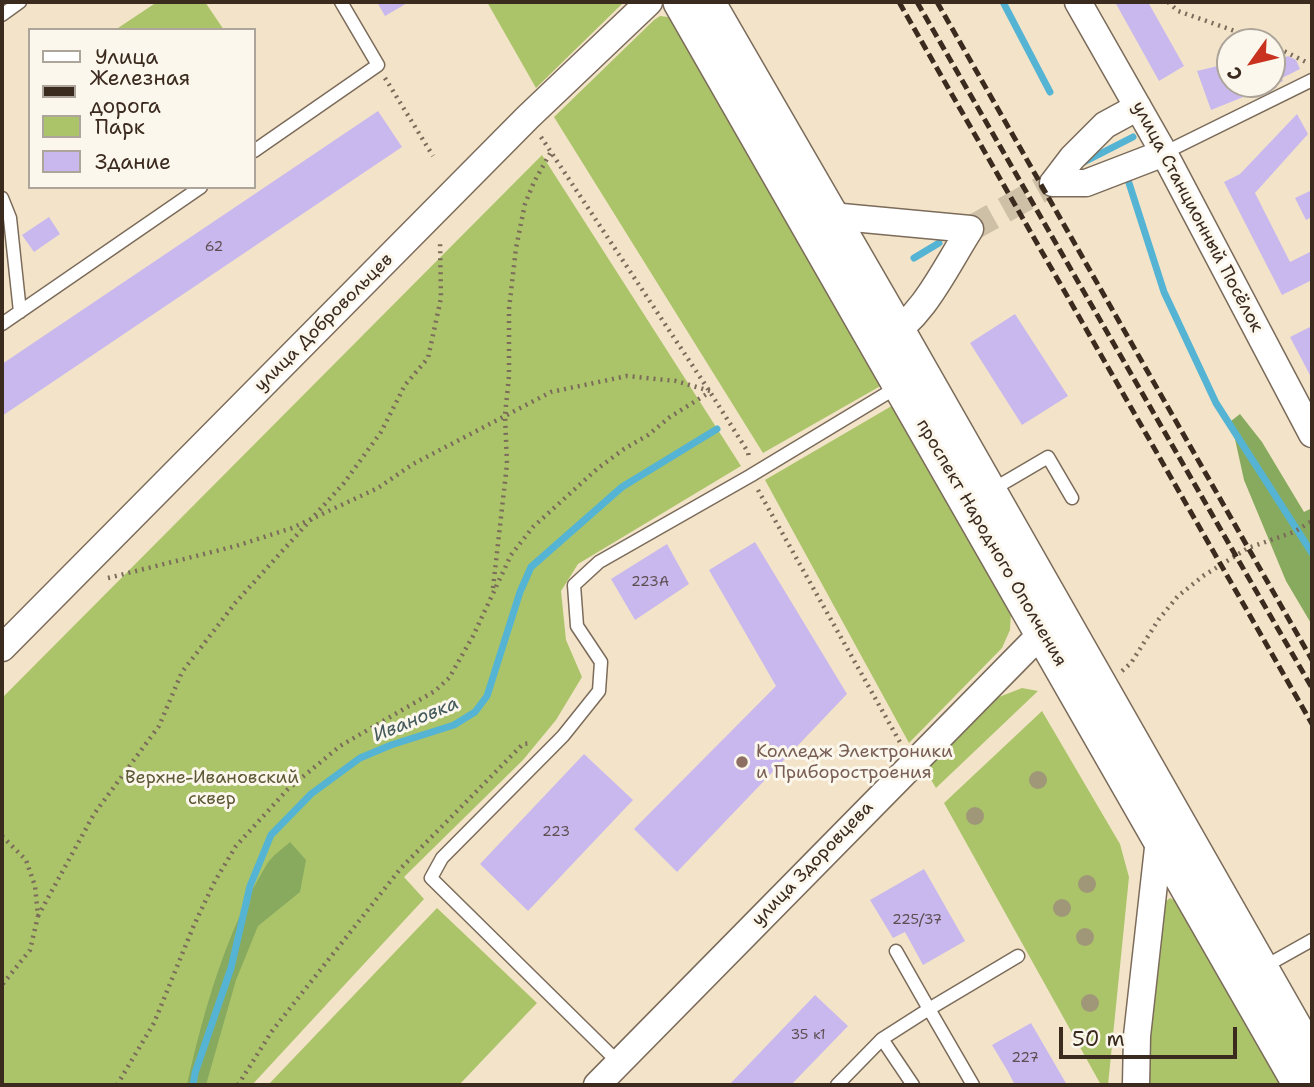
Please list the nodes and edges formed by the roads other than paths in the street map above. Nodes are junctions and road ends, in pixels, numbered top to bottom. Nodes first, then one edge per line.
1 (20, 2) edge
2 (341, 2) edge
3 (649, 2) edge
4 (680, 2) edge
5 (708, 2) edge
6 (1079, 2) edge
7 (2, 15) edge
8 (1312, 80) edge
9 (1138, 107) junction
10 (256, 149) edge
11 (1164, 153) junction
12 (198, 189) edge
13 (2, 198) edge
14 (821, 221) junction
15 (20, 312) junction
16 (2, 324) edge
17 (888, 338) junction
18 (901, 385) junction
19 (1312, 434) edge
20 (989, 492) junction
21 (1072, 498) dead end
22 (1052, 626) junction
23 (2, 647) edge
24 (1159, 839) junction
25 (1312, 940) edge
26 (896, 951) dead end
27 (1018, 956) dead end
28 (1261, 968) junction
29 (929, 1009) junction
30 (882, 1039) junction
31 (1312, 1057) edge
32 (619, 1063) junction
33 (597, 1085) edge
34 (837, 1085) edge
35 (913, 1085) edge
36 (973, 1085) edge
37 (1136, 1085) edge
38 (1300, 1085) edge

1 - 7 lane
2 - 10 lane
3 - 23 street, улица Добровольцев
4 - 14 street, проспект Народного Ополчения
5 - 14 street, проспект Народного Ополчения
6 - 9 street, улица Станционный Посёлок
8 - 11 lane
9 - 11 street, улица Станционный Посёлок
9 - 11 street
11 - 19 street, улица Станционный Посёлок
12 - 15 lane
13 - 15 lane
14 - 17 street, проспект Народного Ополчения
14 - 17 street
15 - 16 lane
17 - 18 street, проспект Народного Ополчения
17 - 20 street, проспект Народного Ополчения
18 - 22 street, проспект Народного Ополчения
18 - 32 lane
20 - 21 lane
20 - 22 street, проспект Народного Ополчения
22 - 24 street, проспект Народного Ополчения
22 - 28 street, проспект Народного Ополчения
22 - 32 street, улица Здоровцева
24 - 37 street
24 - 38 street, проспект Народного Ополчения
25 - 28 lane
26 - 29 lane
27 - 29 lane
28 - 31 street, проспект Народного Ополчения
29 - 30 lane
29 - 36 lane
30 - 34 lane
30 - 35 lane
32 - 33 street, улица Здоровцева

